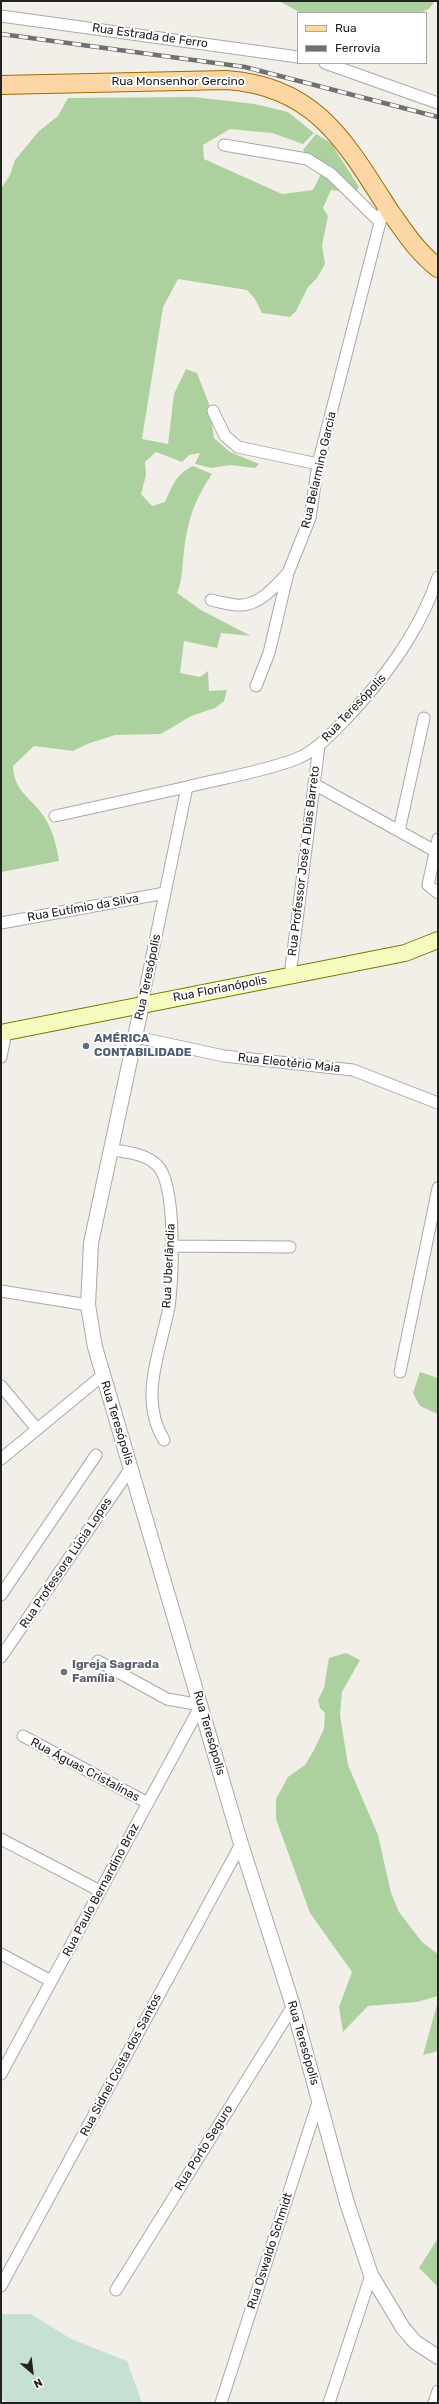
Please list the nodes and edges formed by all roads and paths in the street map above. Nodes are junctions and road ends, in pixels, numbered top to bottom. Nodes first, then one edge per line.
1 (1, 16) edge
2 (297, 57) edge
3 (328, 64) edge
4 (1, 85) edge
5 (438, 103) edge
6 (224, 145) dead end
7 (385, 204) junction
8 (380, 222) junction
9 (438, 268) edge
10 (212, 411) dead end
11 (318, 464) junction
12 (288, 573) junction
13 (438, 577) edge
14 (211, 600) dead end
15 (256, 686) dead end
16 (424, 718) dead end
17 (319, 746) junction
18 (314, 784) junction
19 (187, 787) junction
20 (55, 816) dead end
21 (399, 831) junction
22 (438, 839) edge
23 (435, 851) junction
24 (165, 893) junction
25 (438, 893) edge
26 (1, 923) edge
27 (438, 940) edge
28 (290, 976) junction
29 (142, 1004) junction
30 (4, 1033) edge
31 (136, 1037) junction
32 (1, 1057) edge
33 (438, 1103) edge
34 (112, 1150) junction
35 (438, 1188) edge
36 (171, 1246) junction
37 (290, 1247) dead end
38 (1, 1291) edge
39 (88, 1305) junction
40 (400, 1372) dead end
41 (103, 1375) junction
42 (1, 1386) edge
43 (37, 1430) junction
44 (164, 1440) dead end
45 (96, 1455) dead end
46 (1, 1459) edge
47 (131, 1468) junction
48 (1, 1595) edge
49 (1, 1657) edge
50 (98, 1661) dead end
51 (201, 1705) junction
52 (23, 1736) dead end
53 (148, 1803) junction
54 (1, 1839) edge
55 (241, 1844) junction
56 (100, 1891) junction
57 (1, 1954) edge
58 (52, 1981) junction
59 (292, 2006) junction
60 (1, 2074) edge
61 (319, 2099) junction
62 (372, 2275) junction
63 (1, 2286) edge
64 (116, 2290) dead end
65 (438, 2357) edge
66 (438, 2391) edge
67 (221, 2403) edge
68 (329, 2403) edge
69 (434, 2403) edge

1 - 2 street, Rua Estrada de Ferro
3 - 5 street
4 - 7 main road, Rua Monsenhor Gercino
6 - 8 street
7 - 8 street, Rua Belarmino Garcia
7 - 9 main road, Rua Monsenhor Gercino
8 - 11 street, Rua Belarmino Garcia
10 - 11 street
11 - 12 street, Rua Belarmino Garcia
12 - 14 street
12 - 15 street, Rua Belarmino Garcia
13 - 17 street, Rua Teresópolis
16 - 21 street
17 - 18 street, Rua Professor José A Dias Barreto
17 - 19 street, Rua Teresópolis
18 - 21 street
18 - 28 street, Rua Professor José A Dias Barreto
19 - 20 street
19 - 24 street, Rua Teresópolis
21 - 23 street
22 - 23 street
23 - 25 street
24 - 26 street, Rua Eutímio da Silva
24 - 29 street, Rua Teresópolis
27 - 28 main road, Rua Florianópolis
28 - 29 main road, Rua Florianópolis
29 - 30 main road, Rua Florianópolis
29 - 31 street, Rua Teresópolis
30 - 32 street
31 - 33 street, Rua Eleotério Maia
31 - 34 street, Rua Teresópolis
34 - 36 street, Rua Uberlândia
34 - 39 street, Rua Teresópolis
35 - 40 street
36 - 37 street
36 - 44 street, Rua Uberlândia
38 - 39 street
39 - 41 street, Rua Teresópolis
41 - 43 street
41 - 47 street, Rua Teresópolis
42 - 43 street
43 - 46 street
45 - 48 street
47 - 49 street, Rua Professora Lúcia Lopes
47 - 51 street, Rua Teresópolis
50 - 51 street
51 - 53 street, Rua Paulo Bernardino Braz
51 - 55 street, Rua Teresópolis
52 - 53 street, Rua Águas Cristalinas
53 - 56 street, Rua Paulo Bernardino Braz
54 - 56 street
55 - 59 street, Rua Teresópolis
55 - 63 street, Rua Sidnei Costa dos Santos
56 - 58 street, Rua Paulo Bernardino Braz
57 - 58 street
58 - 60 street, Rua Paulo Bernardino Braz
59 - 61 street, Rua Teresópolis
59 - 64 street, Rua Porto Seguro
61 - 62 street, Rua Teresópolis
61 - 67 street, Rua Oswaldo Schmidt
62 - 65 street, Rua Teresópolis
62 - 68 street
66 - 69 street

